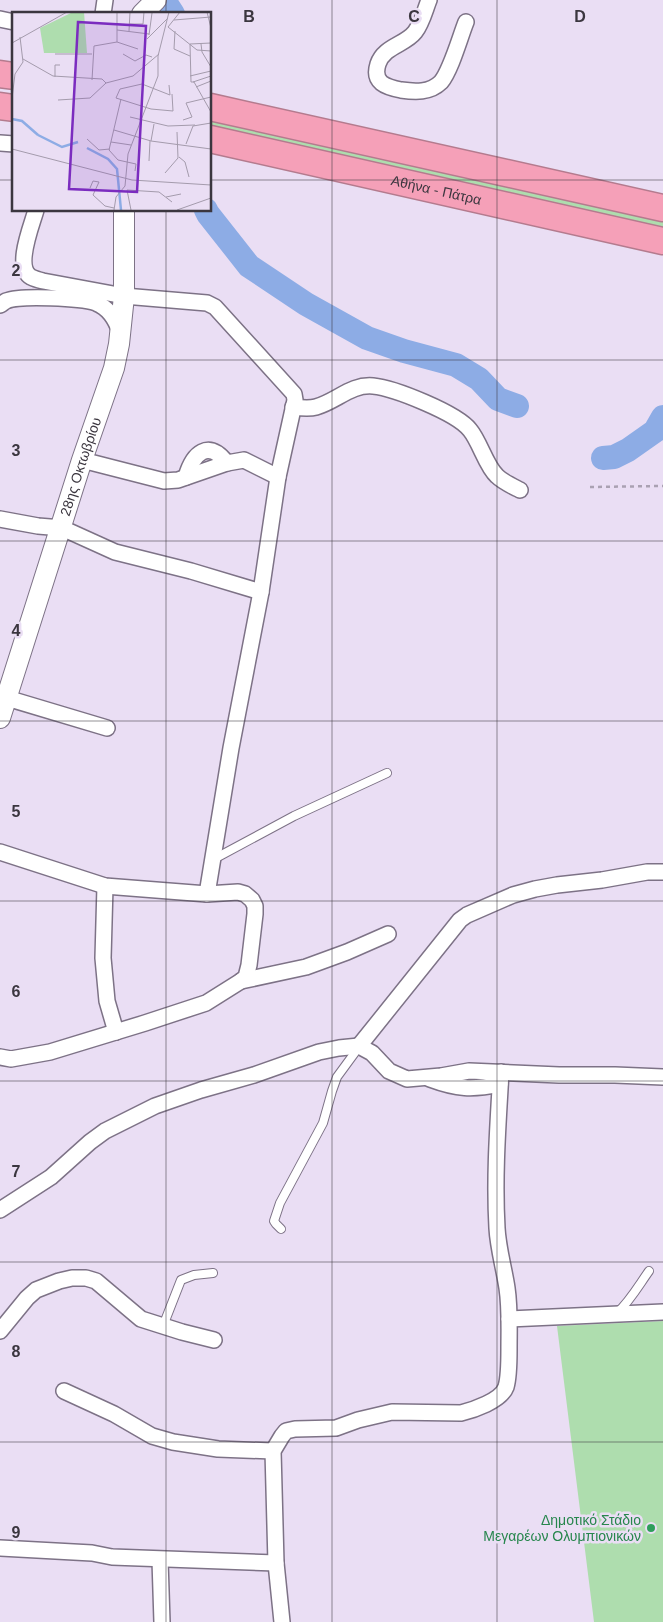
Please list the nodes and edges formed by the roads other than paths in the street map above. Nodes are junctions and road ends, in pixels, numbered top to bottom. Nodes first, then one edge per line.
1 (156, 0) edge
2 (430, 0) edge
3 (144, 12) edge
4 (466, 22) dead end
5 (216, 108) edge
6 (213, 140) edge
7 (663, 208) edge
8 (36, 211) edge
9 (124, 211) edge
10 (663, 241) edge
11 (124, 296) junction
12 (0, 305) edge
13 (120, 332) junction
14 (294, 407) junction
15 (82, 460) junction
16 (278, 477) junction
17 (520, 490) dead end
18 (0, 519) edge
19 (62, 528) junction
20 (261, 592) junction
21 (3, 697) edge
22 (0, 718) edge
23 (107, 728) dead end
24 (387, 773) dead end
25 (0, 852) edge
26 (214, 859) junction
27 (663, 872) edge
28 (105, 886) junction
29 (208, 894) junction
30 (388, 934) dead end
31 (241, 981) junction
32 (116, 1032) junction
33 (360, 1046) junction
34 (0, 1057) edge
35 (663, 1077) edge
36 (501, 1078) junction
37 (0, 1210) edge
38 (281, 1228) dead end
39 (649, 1271) dead end
40 (213, 1273) dead end
41 (663, 1312) edge
42 (617, 1313) junction
43 (509, 1319) junction
44 (163, 1326) junction
45 (0, 1331) edge
46 (214, 1340) dead end
47 (64, 1391) dead end
48 (274, 1451) junction
49 (0, 1548) edge
50 (160, 1560) junction
51 (276, 1563) junction
52 (162, 1622) edge
53 (282, 1622) edge

1 - 3 street
2 - 4 street
5 - 7 highway
6 - 10 highway, Αθήνα - Πάτρα
8 - 11 street
9 - 11 street, 28ης Οκτωβρίου
11 - 13 street, 28ης Οκτωβρίου
11 - 14 street
12 - 13 street
13 - 15 street, 28ης Οκτωβρίου
14 - 16 street
14 - 17 street
15 - 16 street
15 - 19 street, 28ης Οκτωβρίου
16 - 20 street
18 - 19 street
19 - 20 street
19 - 21 street, 28ης Οκτωβρίου
20 - 26 street
21 - 22 street, 28ης Οκτωβρίου
21 - 23 street
24 - 26 lane
25 - 28 street
26 - 29 street
27 - 33 street
28 - 29 street
28 - 32 street
29 - 31 street
30 - 31 street
31 - 32 street
32 - 34 street
33 - 36 street
33 - 37 street
33 - 38 lane
35 - 36 street
36 - 43 street
39 - 42 lane
40 - 44 lane
41 - 42 street
42 - 43 street
43 - 48 street
44 - 45 street
44 - 46 street
47 - 48 street
48 - 51 street
49 - 50 street
50 - 51 street
50 - 52 street
51 - 53 street

